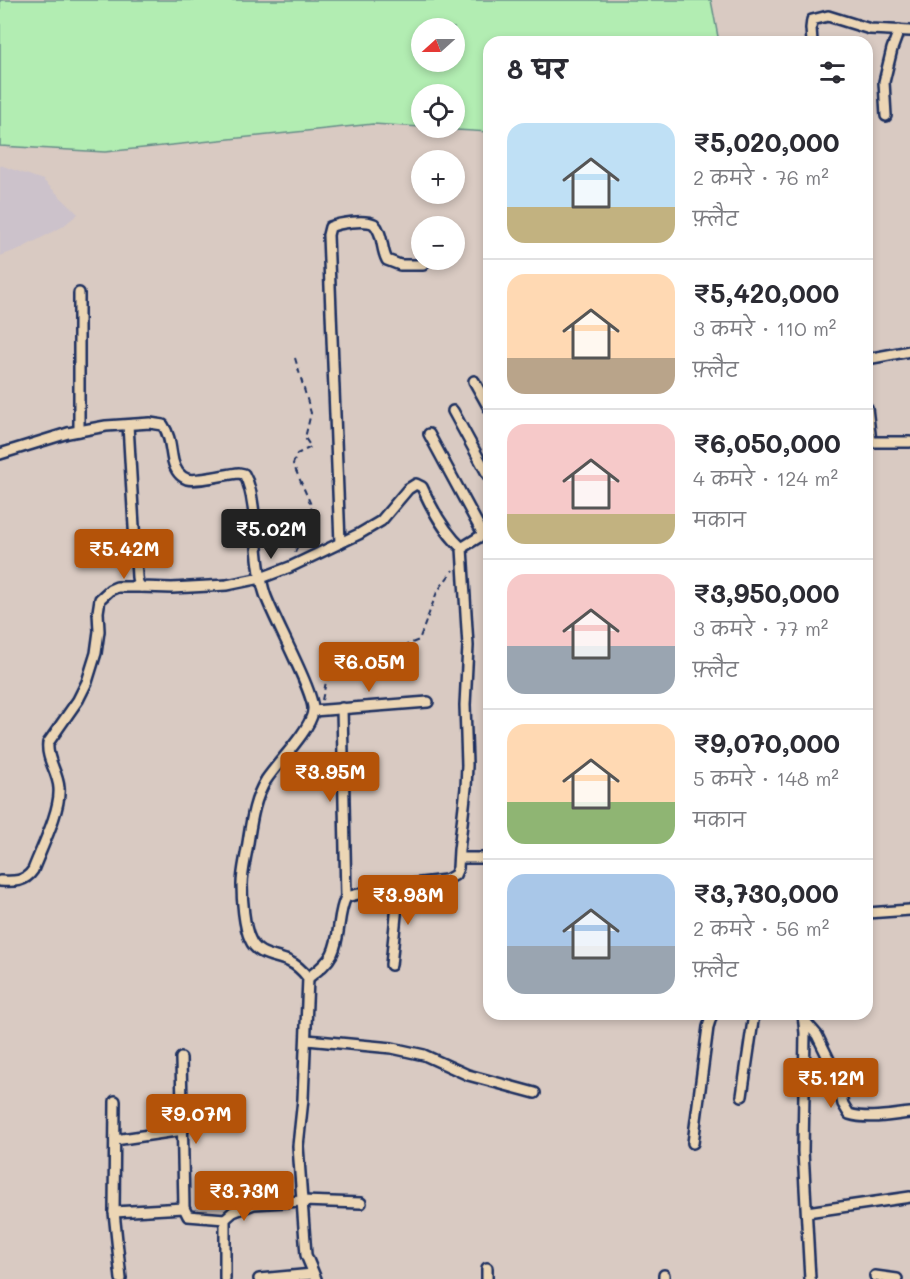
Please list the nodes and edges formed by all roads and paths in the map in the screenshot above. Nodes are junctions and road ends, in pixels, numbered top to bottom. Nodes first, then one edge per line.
1 (899, 30) junction
2 (910, 31) edge
3 (812, 36) edge
4 (886, 116) dead end
5 (411, 265) edge
6 (79, 293) dead end
7 (910, 351) edge
8 (295, 358) dead end
9 (873, 358) edge
10 (474, 381) dead end
11 (483, 397) edge
12 (453, 411) dead end
13 (128, 425) junction
14 (79, 431) junction
15 (429, 434) dead end
16 (873, 442) edge
17 (910, 442) edge
18 (0, 454) edge
19 (483, 466) edge
20 (483, 528) edge
21 (483, 535) edge
22 (340, 543) junction
23 (462, 550) junction
24 (290, 567) junction
25 (261, 578) junction
26 (141, 588) junction
27 (428, 702) dead end
28 (342, 708) junction
29 (313, 711) junction
30 (459, 858) junction
31 (483, 858) edge
32 (0, 881) edge
33 (399, 885) junction
34 (346, 897) junction
35 (910, 910) edge
36 (873, 913) edge
37 (391, 965) dead end
38 (308, 978) junction
39 (710, 1020) edge
40 (753, 1020) edge
41 (803, 1020) edge
42 (805, 1020) edge
43 (306, 1040) junction
44 (181, 1058) dead end
45 (535, 1093) dead end
46 (742, 1096) dead end
47 (115, 1101) dead end
48 (910, 1113) edge
49 (183, 1130) junction
50 (115, 1140) junction
51 (693, 1143) dead end
52 (910, 1197) edge
53 (302, 1201) junction
54 (361, 1203) dead end
55 (184, 1208) junction
56 (114, 1212) junction
57 (807, 1212) junction
58 (225, 1219) junction
59 (487, 1268) dead end
60 (315, 1276) edge
61 (875, 1276) dead end
62 (121, 1279) edge
63 (225, 1279) edge
64 (259, 1279) edge
65 (487, 1279) edge
66 (810, 1279) edge
67 (897, 1279) edge

1 - 2 street
1 - 3 street
1 - 4 street
5 - 22 street
6 - 14 street
7 - 9 street
8 - 24 path
10 - 11 street
12 - 19 street
13 - 14 street
13 - 25 street
13 - 26 street
14 - 18 street
15 - 20 street
16 - 17 street
21 - 23 street
22 - 23 street
22 - 24 street
23 - 29 path
23 - 30 street
24 - 25 street
25 - 26 street
25 - 29 street
26 - 32 street
27 - 28 street
28 - 29 street
28 - 34 street
29 - 38 street
30 - 31 street
30 - 33 street
33 - 34 street
33 - 37 street
34 - 38 street
35 - 36 street
38 - 43 street
39 - 51 street
40 - 46 street
41 - 57 street
42 - 48 street
43 - 45 street
43 - 53 street
44 - 49 street
47 - 50 street
49 - 50 street
49 - 55 street
50 - 56 street
52 - 57 street
53 - 54 street
53 - 58 street
53 - 60 street
55 - 56 street
55 - 58 street
56 - 62 street
57 - 66 street
58 - 63 street
59 - 65 street
60 - 64 street
61 - 67 street

